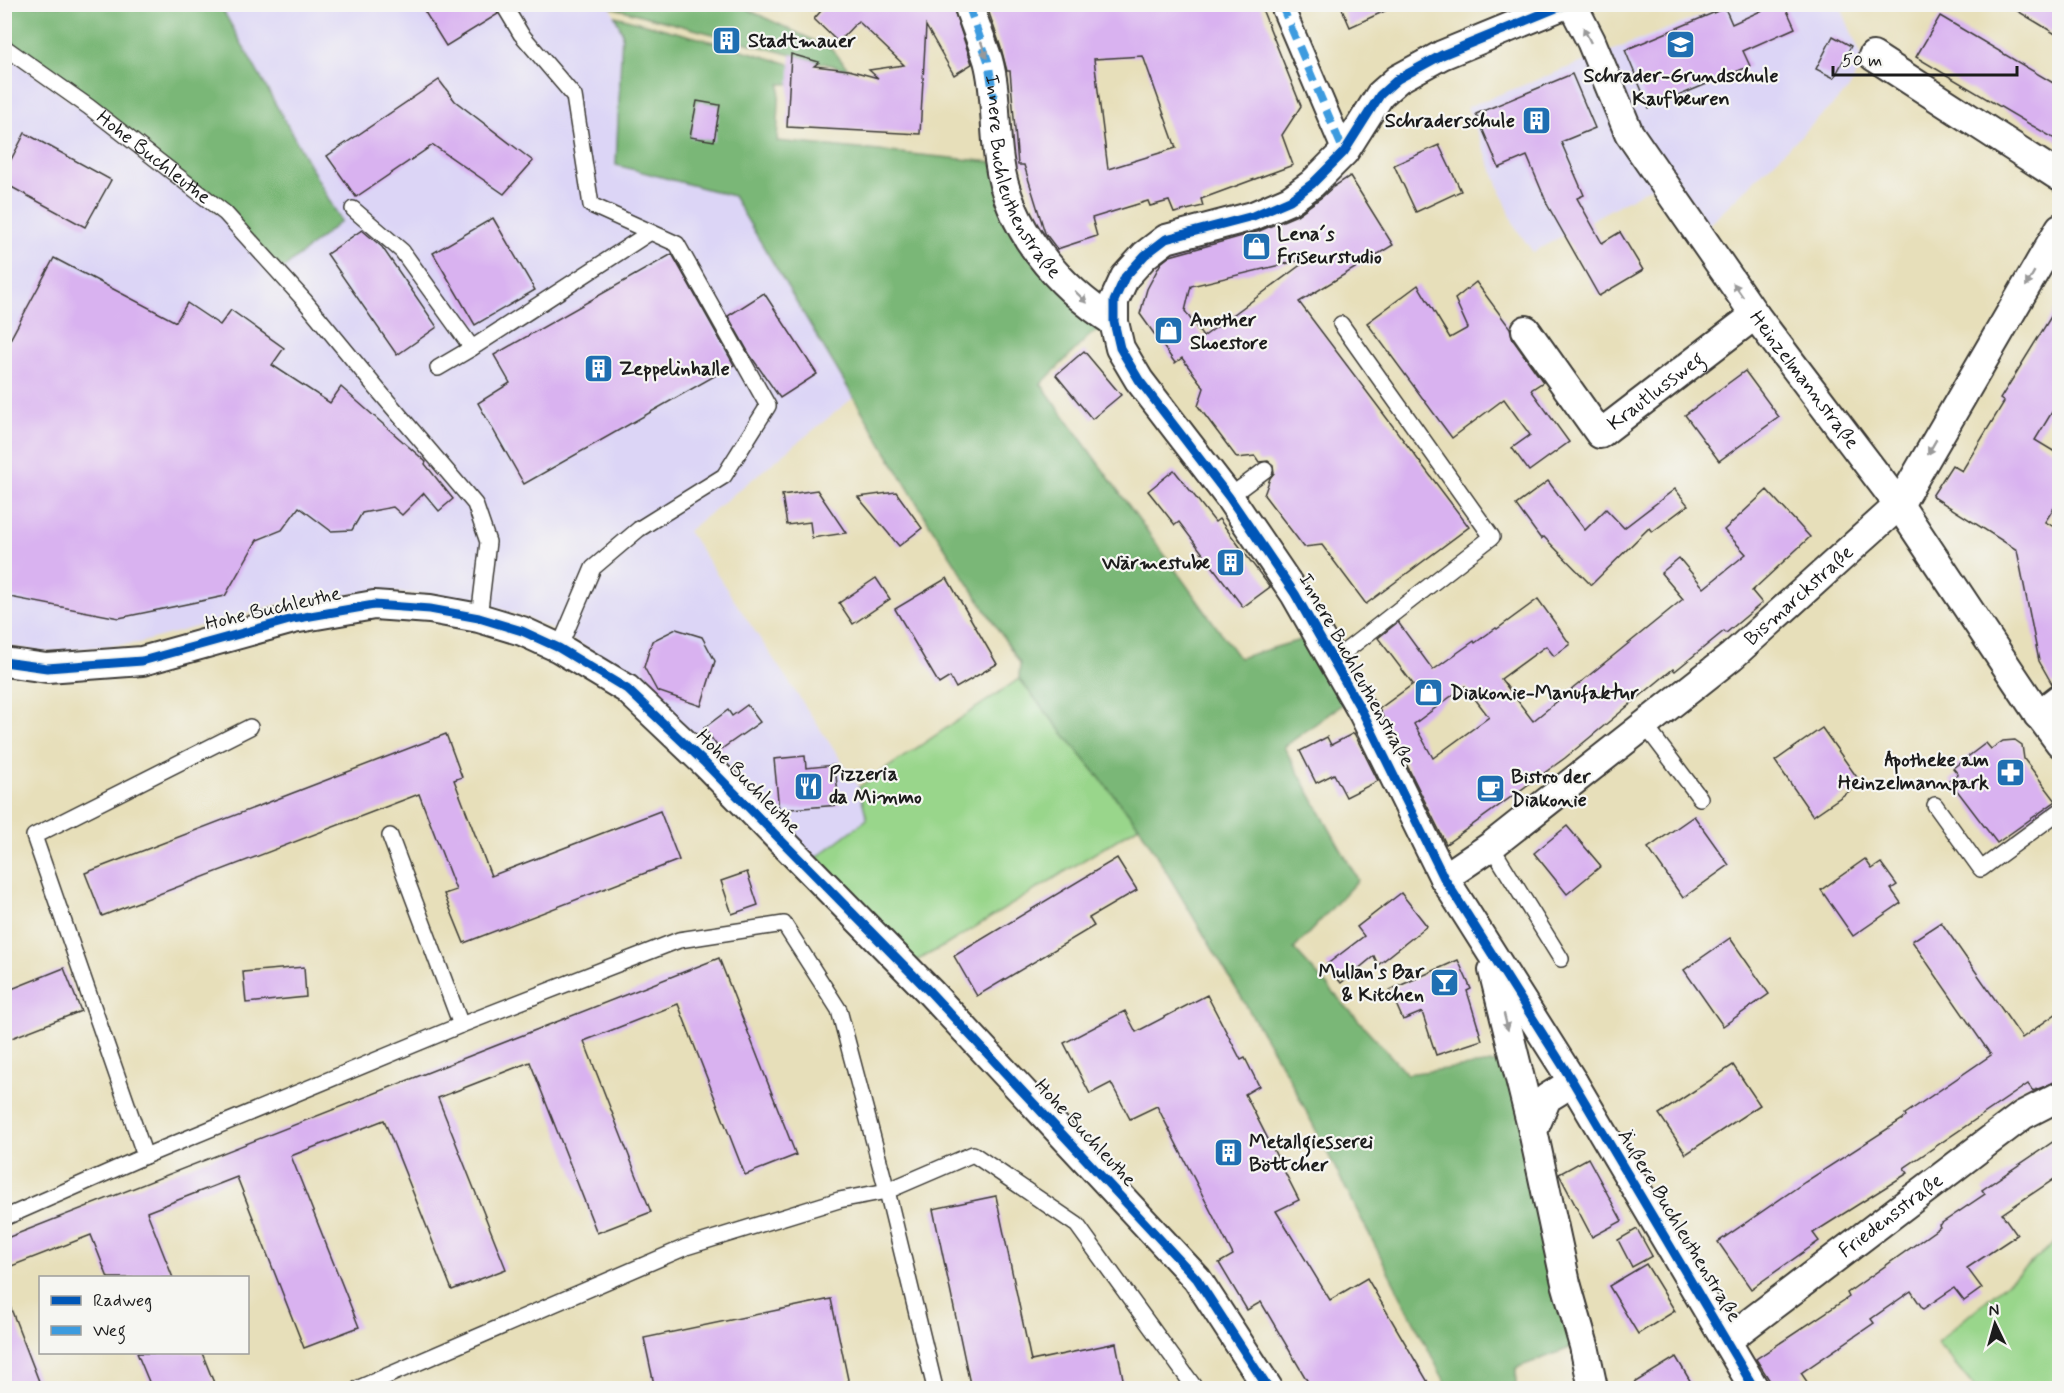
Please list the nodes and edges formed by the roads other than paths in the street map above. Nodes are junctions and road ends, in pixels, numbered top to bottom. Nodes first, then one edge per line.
1 (503, 4) edge
2 (968, 4) edge
3 (1281, 4) edge
4 (1566, 4) edge
5 (1572, 4) edge
6 (4, 47) edge
7 (1874, 56) dead end
8 (1344, 152) junction
9 (2060, 177) edge
10 (353, 209) dead end
11 (2060, 228) edge
12 (650, 233) junction
13 (1755, 315) junction
14 (1114, 322) junction
15 (1341, 324) dead end
16 (1526, 330) dead end
17 (472, 348) junction
18 (438, 368) dead end
19 (1264, 470) dead end
20 (1229, 497) junction
21 (1899, 505) junction
22 (479, 618) junction
23 (559, 648) junction
24 (1334, 660) junction
25 (4, 662) edge
26 (2049, 706) edge
27 (1644, 724) junction
28 (250, 727) dead end
29 (2060, 742) edge
30 (1700, 798) dead end
31 (1935, 805) dead end
32 (2060, 811) edge
33 (390, 836) dead end
34 (1491, 846) junction
35 (1444, 878) junction
36 (1487, 944) junction
37 (1561, 959) dead end
38 (462, 1025) junction
39 (1573, 1082) junction
40 (2060, 1096) edge
41 (1533, 1131) junction
42 (145, 1156) junction
43 (888, 1191) junction
44 (4, 1218) edge
45 (1726, 1341) junction
46 (359, 1389) edge
47 (935, 1389) edge
48 (1195, 1389) edge
49 (1268, 1389) edge
50 (1593, 1389) edge
51 (1754, 1389) edge

1 - 12 lane
2 -> 14 street, Innere Buchleuthenstraße
3 - 8 street
4 - 8 street, Innere Buchleuthenstraße
13 -> 5 street, Heinzelmannstraße
6 - 22 lane, Hohe Buchleuthe
7 - 9 street
8 - 14 street, Innere Buchleuthenstraße
10 - 17 lane
11 -> 21 street, Bismarckstraße
12 - 17 lane
12 - 23 lane
13 - 16 street, Krautlussweg
13 - 21 street, Heinzelmannstraße
14 - 20 street, Innere Buchleuthenstraße
15 - 24 lane
17 - 18 lane
19 - 20 lane
20 - 24 street, Innere Buchleuthenstraße
21 - 26 street, Heinzelmannstraße
21 - 27 street, Bismarckstraße
22 - 23 street, Hohe Buchleuthe
22 - 25 street, Hohe Buchleuthe
23 - 49 street, Hohe Buchleuthe
24 - 35 street, Innere Buchleuthenstraße
26 - 29 street, Heinzelmannstraße
27 - 30 lane
27 - 34 street, Bismarckstraße
28 - 42 lane
31 - 32 lane
33 - 38 lane
34 - 35 street, Bismarckstraße
34 - 37 lane
35 - 36 street, Innere Buchleuthenstraße
36 - 39 street, Innere Buchleuthenstraße
36 -> 41 street, Innere Buchleuthenstraße
38 - 42 lane
38 - 43 lane
39 - 41 street
39 - 45 street, Äußere Buchleuthenstraße
40 - 45 street, Friedensstraße
41 - 50 street, Innere Buchleuthenstraße
42 - 44 lane
43 - 46 lane
43 - 47 lane
43 - 48 lane
45 - 51 street, Äußere Buchleuthenstraße

